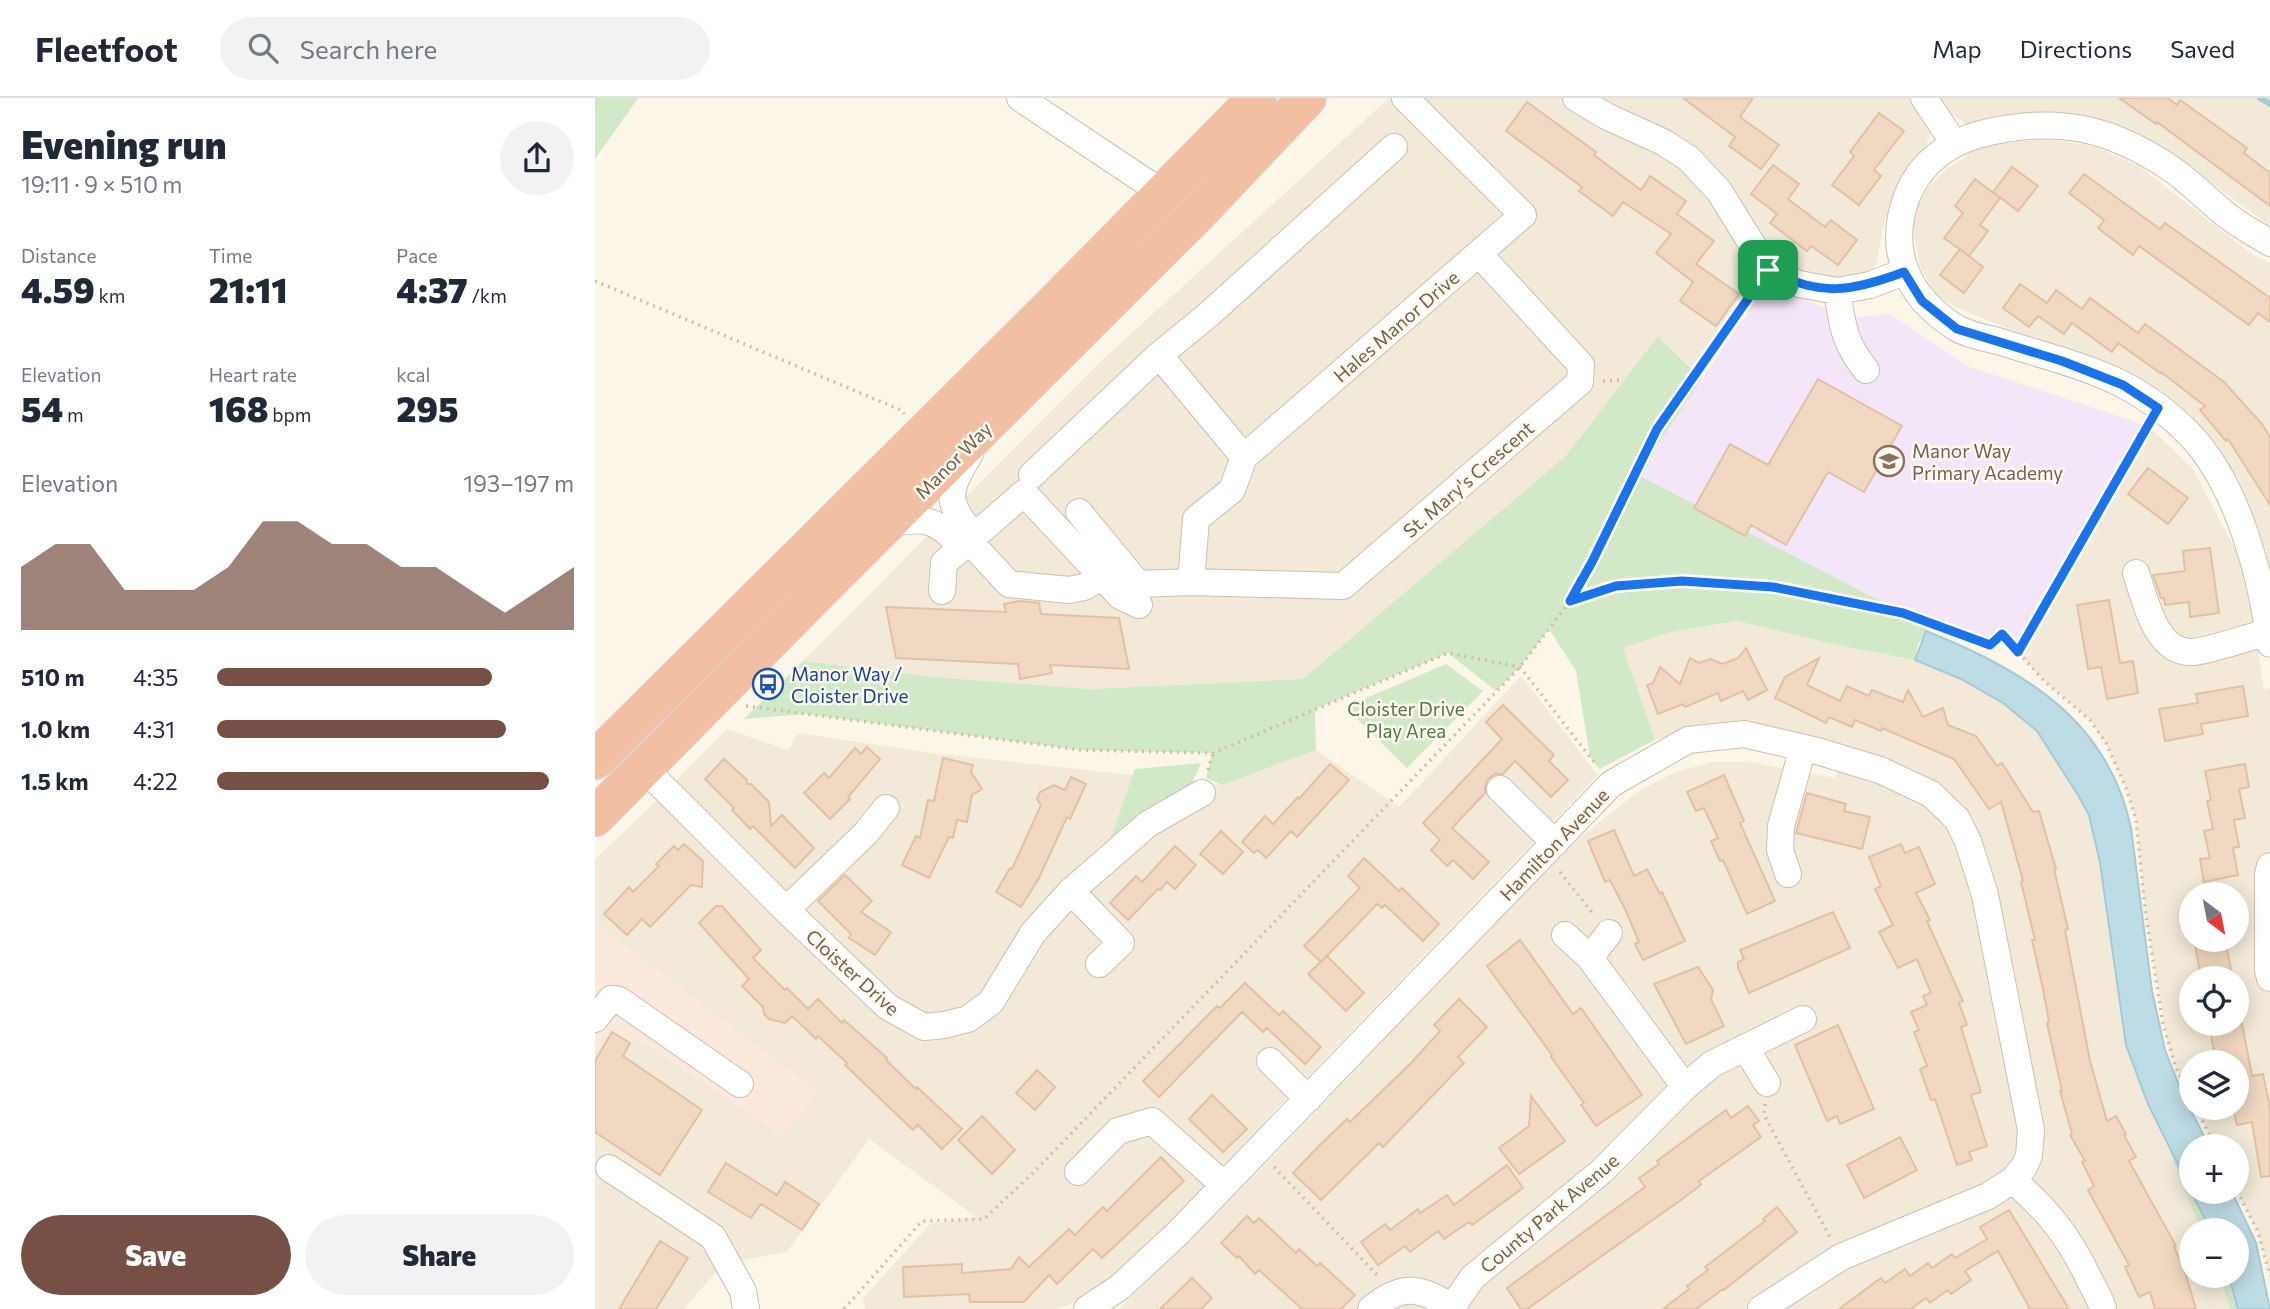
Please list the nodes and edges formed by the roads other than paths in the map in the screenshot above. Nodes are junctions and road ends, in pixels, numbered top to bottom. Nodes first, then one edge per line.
1 (1020, 98) edge
2 (1257, 98) edge
3 (1307, 98) edge
4 (1405, 98) edge
5 (1576, 98) edge
6 (1924, 98) edge
7 (1954, 143) junction
8 (1394, 147) dead end
9 (1164, 194) junction
10 (2270, 243) edge
11 (1479, 254) junction
12 (1904, 272) junction
13 (1837, 290) junction
14 (1159, 355) junction
15 (1866, 370) dead end
16 (1000, 412) junction
17 (1244, 457) junction
18 (1032, 475) dead end
19 (1079, 512) dead end
20 (888, 524) junction
21 (969, 541) junction
22 (2136, 573) dead end
23 (1102, 577) junction
24 (1191, 582) junction
25 (942, 592) dead end
26 (1139, 605) dead end
27 (2269, 638) edge
28 (1803, 748) junction
29 (595, 760) edge
30 (644, 768) junction
31 (1500, 789) dead end
32 (1202, 793) dead end
33 (886, 808) dead end
34 (595, 817) edge
35 (1550, 848) junction
36 (2270, 866) edge
37 (1788, 874) dead end
38 (1071, 891) junction
39 (786, 911) junction
40 (1609, 933) road end
41 (1565, 934) dead end
42 (1590, 958) junction
43 (1099, 964) dead end
44 (2270, 978) edge
45 (1803, 1018) dead end
46 (595, 1019) edge
47 (1745, 1047) junction
48 (1270, 1061) dead end
49 (1767, 1083) road end
50 (740, 1084) dead end
51 (1685, 1087) junction
52 (1308, 1099) junction
53 (609, 1168) dead end
54 (1078, 1172) dead end
55 (2013, 1180) junction
56 (1224, 1185) junction
57 (1454, 1308) edge
58 (746, 1309) edge
59 (1087, 1309) edge
60 (1371, 1309) edge
61 (1761, 1309) edge
62 (2102, 1309) edge

1 - 9 street
2 - 9 highway, Manor Way
3 - 16 highway, Manor Way
4 - 11 street, Hales Manor Drive
5 - 13 street
6 - 7 street
7 - 10 street
7 - 12 street
8 - 14 street
9 - 29 highway, Manor Way
11 - 17 street, Hales Manor Drive
11 - 24 street, St. Mary's Crescent
12 - 13 street
12 - 27 street
13 - 15 street
14 - 17 street
14 - 18 street
16 - 20 highway, Manor Way
16 - 21 street
17 - 24 street
19 - 24 street, St. Mary's Crescent
20 - 21 street
20 - 30 highway, Manor Way
21 - 23 street
21 - 23 street
21 - 25 street
22 - 27 street
23 - 26 street
28 - 35 street, Hamilton Avenue
28 - 37 street
28 - 55 street, Hamilton Avenue
30 - 34 highway, Manor Way
30 - 39 street, Cloister Drive
31 - 35 street
32 - 38 street, Cloister Drive
33 - 39 street
35 - 52 street, Hamilton Avenue
36 - 44 street
38 - 39 street, Cloister Drive
38 - 43 street
40 - 42 street
41 - 42 street
42 - 51 street
45 - 47 street, County Park Avenue
46 - 50 street
47 - 49 street
47 - 51 street, County Park Avenue
48 - 52 street
51 - 57 street, County Park Avenue
52 - 56 street, Hamilton Avenue
53 - 58 street
54 - 56 street
55 - 61 street
55 - 62 street
56 - 59 street, Hamilton Avenue
57 - 60 street, County Park Avenue

